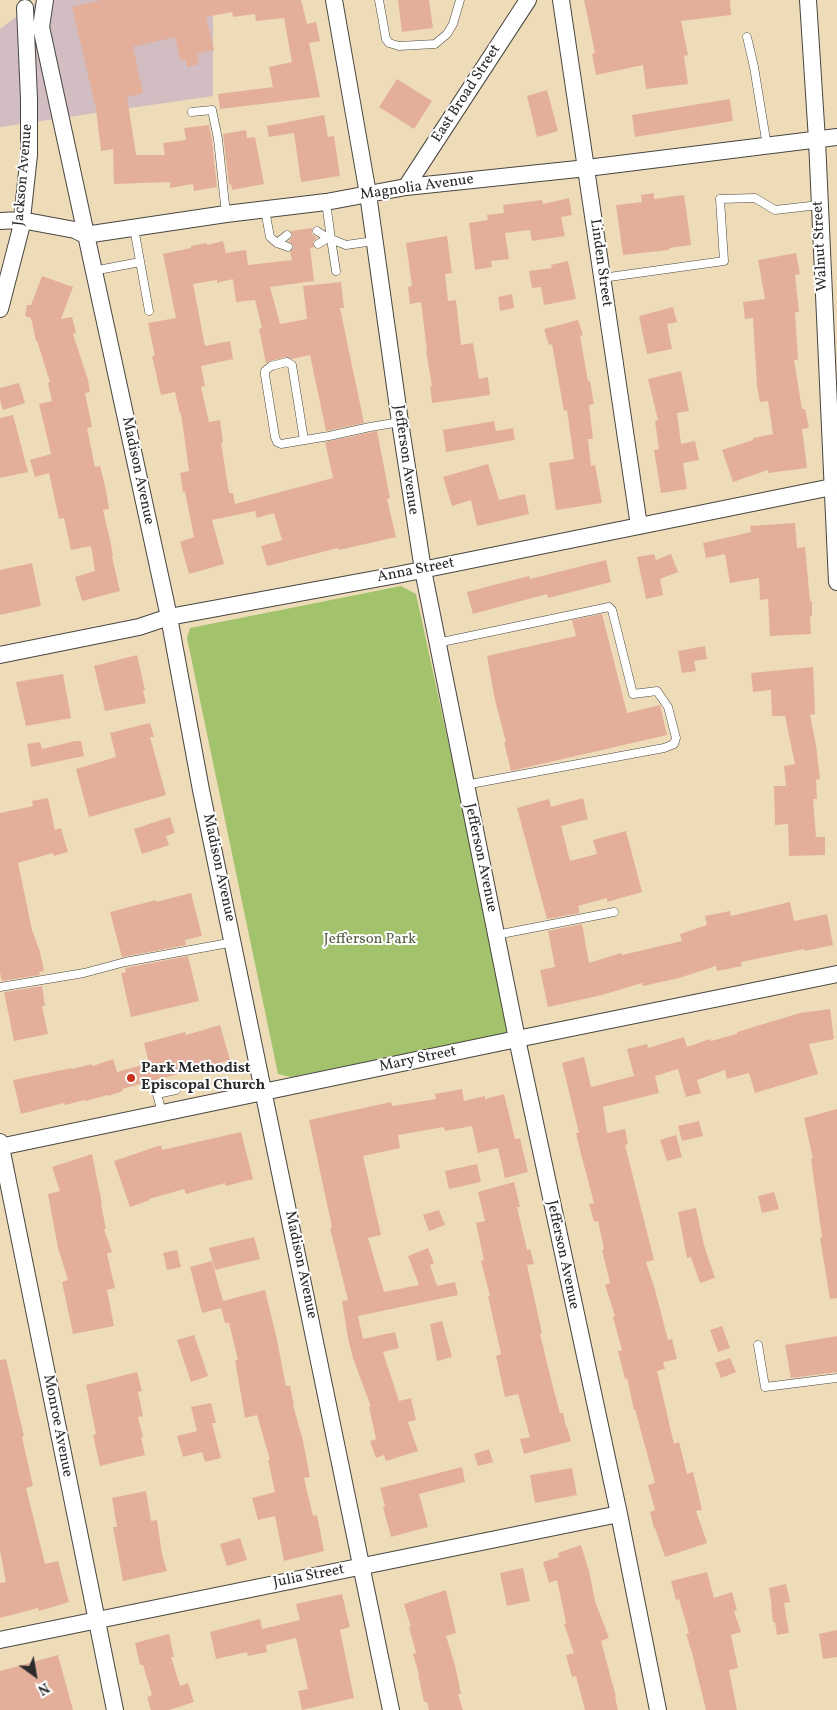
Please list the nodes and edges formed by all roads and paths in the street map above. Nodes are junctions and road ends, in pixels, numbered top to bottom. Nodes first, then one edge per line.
1 (334, 0) edge
2 (379, 0) edge
3 (460, 0) edge
4 (528, 0) edge
5 (561, 0) edge
6 (808, 0) edge
7 (46, 1) edge
8 (24, 4) edge
9 (41, 27) junction
10 (747, 37) dead end
11 (192, 112) dead end
12 (837, 137) edge
13 (817, 140) junction
14 (767, 146) junction
15 (587, 168) junction
16 (406, 187) junction
17 (368, 194) junction
18 (326, 202) junction
19 (819, 205) junction
20 (265, 210) junction
21 (226, 214) junction
22 (21, 220) junction
23 (0, 221) edge
24 (134, 228) junction
25 (316, 231) dead end
26 (85, 235) junction
27 (287, 235) dead end
28 (329, 238) junction
29 (374, 240) junction
30 (277, 243) junction
31 (318, 244) dead end
32 (288, 247) dead end
33 (140, 262) junction
34 (93, 271) junction
35 (336, 271) dead end
36 (601, 278) junction
37 (0, 309) edge
38 (149, 311) dead end
39 (832, 382) edge
40 (400, 422) junction
41 (304, 440) junction
42 (833, 477) edge
43 (639, 526) junction
44 (422, 570) junction
45 (837, 582) edge
46 (168, 617) junction
47 (437, 643) junction
48 (0, 655) edge
49 (465, 785) junction
50 (614, 912) dead end
51 (496, 935) junction
52 (234, 942) junction
53 (837, 974) edge
54 (0, 987) edge
55 (517, 1039) junction
56 (176, 1090) dead end
57 (265, 1092) junction
58 (162, 1114) junction
59 (0, 1146) edge
60 (758, 1345) dead end
61 (837, 1378) edge
62 (619, 1514) junction
63 (362, 1566) junction
64 (96, 1620) junction
65 (0, 1640) edge
66 (115, 1710) edge
67 (391, 1710) edge
68 (658, 1710) edge

1 - 17 street, Jefferson Avenue
2 - 3 lane
4 - 16 street, East Broad Street
5 - 15 street, Linden Street
6 - 13 street, Walnut Street
7 - 9 street, Madison Avenue
8 - 9 street, Madison Avenue
8 - 22 street, Jackson Avenue
9 - 26 street, Madison Avenue
10 - 14 lane
11 - 21 lane
12 - 13 street, Magnolia Avenue
13 - 14 street, Magnolia Avenue
13 - 19 street, Walnut Street
14 - 15 street, Magnolia Avenue
15 - 16 street, Magnolia Avenue
15 - 36 street, Linden Street
16 - 17 street, Magnolia Avenue
17 - 18 street, Magnolia Avenue
17 - 29 street, Jefferson Avenue
18 - 20 street, Magnolia Avenue
18 - 28 lane
19 - 36 lane
19 - 39 street, Walnut Street
20 - 21 street, Magnolia Avenue
20 - 30 lane
21 - 24 street, Magnolia Avenue
22 - 23 street, Magnolia Avenue
22 - 26 street, Magnolia Avenue
22 - 37 street, Jackson Avenue
24 - 26 street, Magnolia Avenue
24 - 33 lane
25 - 28 lane
26 - 34 street, Madison Avenue
27 - 30 lane
28 - 29 lane
28 - 31 lane
28 - 35 lane
29 - 40 street, Jefferson Avenue
30 - 32 lane
33 - 34 lane
33 - 38 lane
34 - 46 street, Madison Avenue
36 - 43 street, Linden Street
39 - 42 street, Walnut Street
40 - 41 lane
40 - 44 street, Jefferson Avenue
41 - 41 lane
42 - 43 street, Anna Street
42 - 45 street, Walnut Street
43 - 44 street, Anna Street
44 - 46 street, Anna Street
44 - 47 street, Jefferson Avenue
46 - 48 street, Anna Street
46 - 52 street, Madison Avenue
47 - 49 street, Jefferson Avenue
47 - 49 lane
49 - 51 street, Jefferson Avenue
50 - 51 lane
51 - 55 street, Jefferson Avenue
52 - 54 lane
52 - 57 street, Madison Avenue
53 - 55 street, Mary Street
55 - 57 street, Mary Street
55 - 62 street, Jefferson Avenue
56 - 58 lane
57 - 58 street, Mary Street
57 - 63 street, Madison Avenue
58 - 59 street, Mary Street
59 - 64 street, Monroe Avenue
60 - 61 lane
62 - 63 street, Julia Street
62 - 68 street, Jefferson Avenue
63 - 64 street, Julia Street
63 - 67 street, Madison Avenue
64 - 65 street, Julia Street
64 - 66 street, Monroe Avenue

